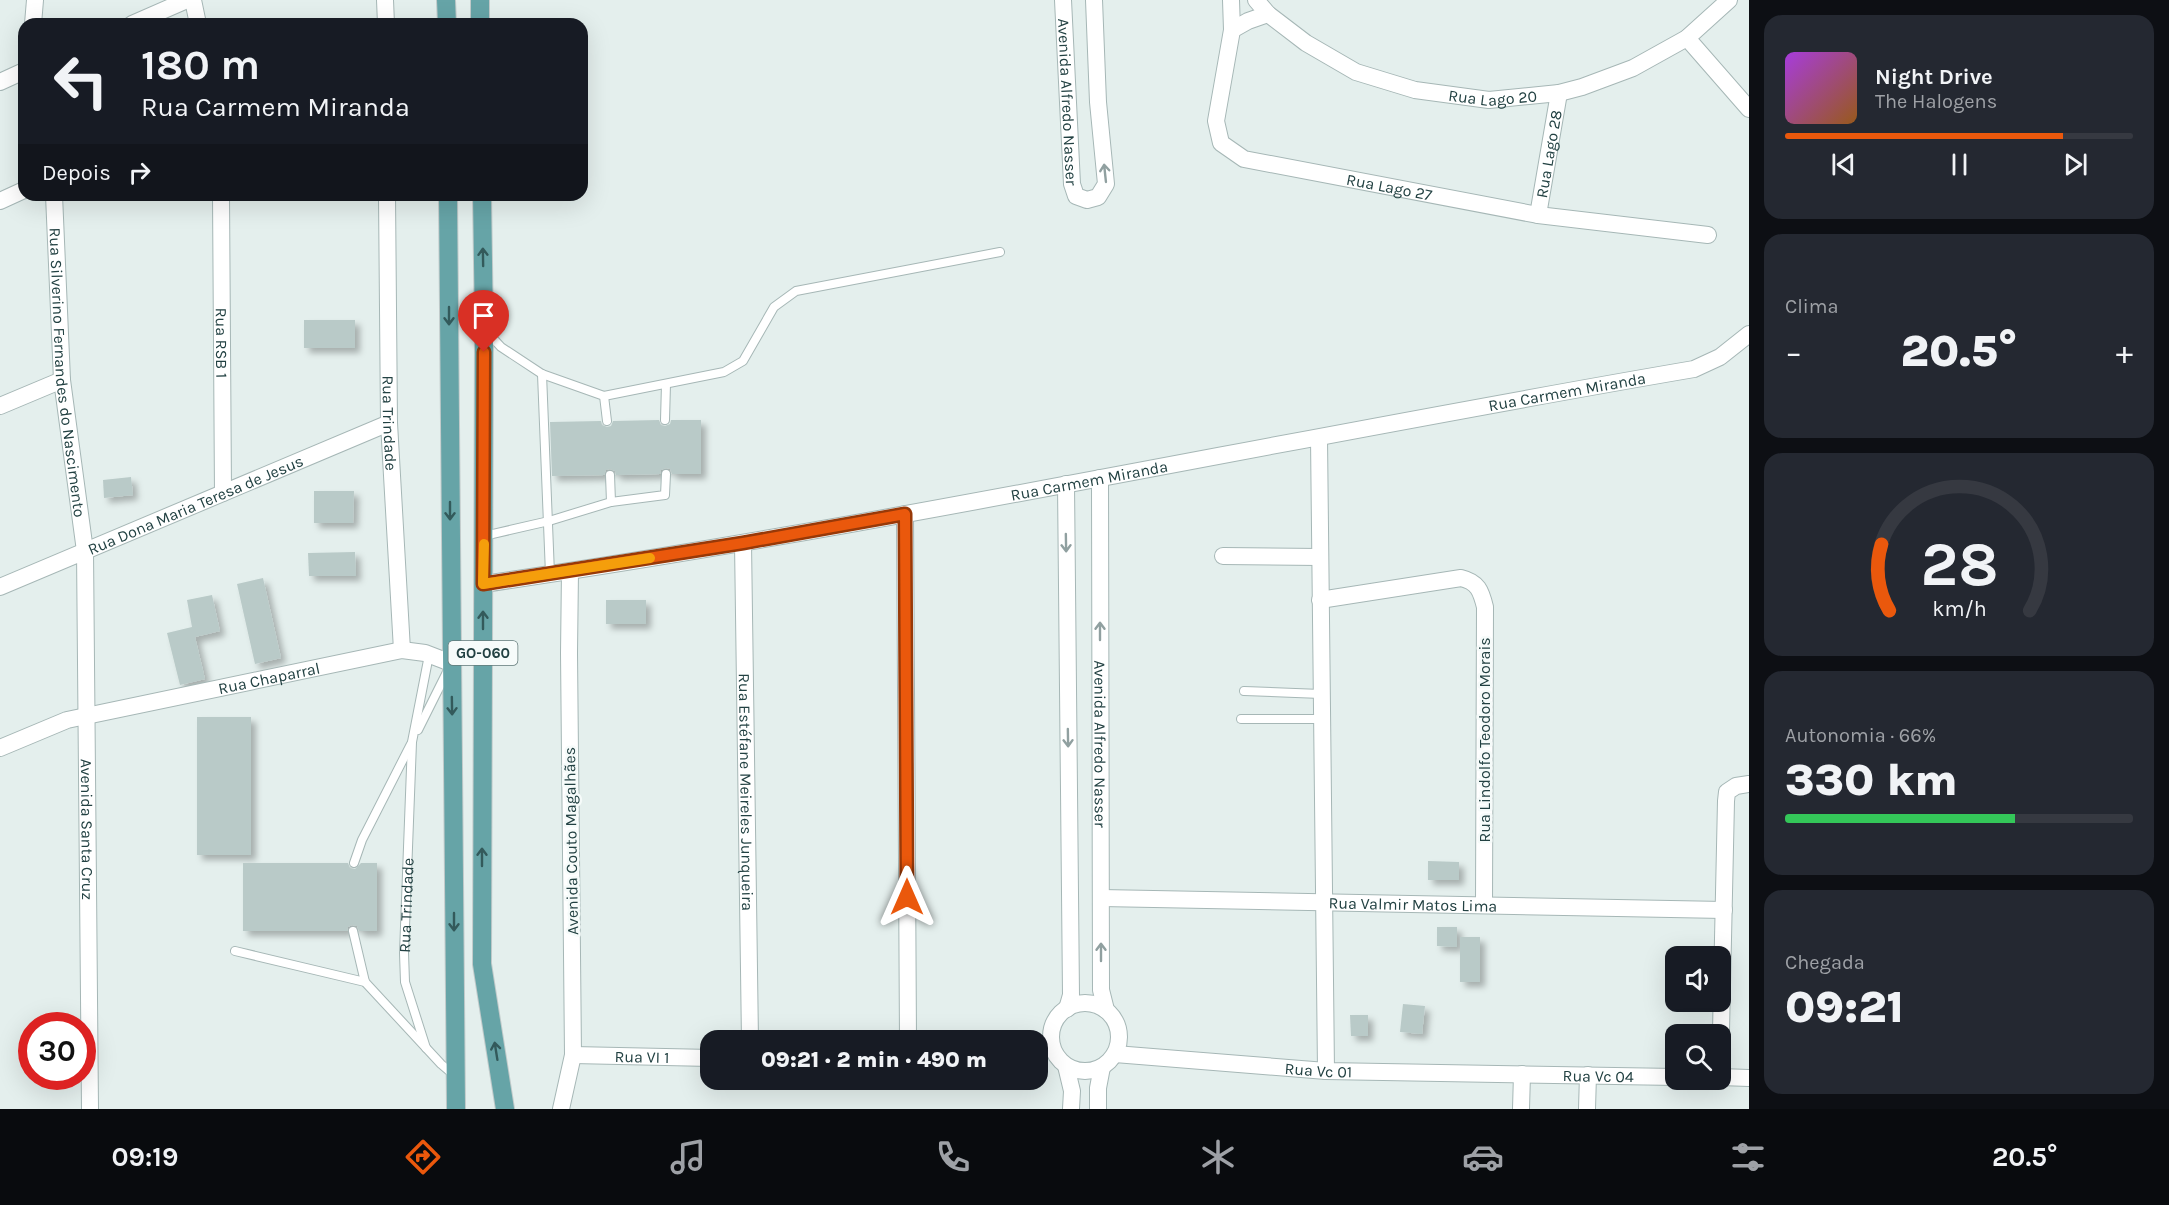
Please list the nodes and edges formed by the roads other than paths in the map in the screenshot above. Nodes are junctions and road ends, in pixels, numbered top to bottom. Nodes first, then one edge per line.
1 (34, 0) edge
2 (186, 0) edge
3 (193, 0) edge
4 (385, 0) edge
5 (446, 0) edge
6 (480, 0) edge
7 (1064, 0) edge
8 (1094, 0) edge
9 (1231, 0) edge
10 (1256, 0) edge
11 (1729, 0) edge
12 (1268, 14) junction
13 (33, 18) edge
14 (146, 18) edge
15 (197, 18) edge
16 (386, 18) edge
17 (447, 18) edge
18 (480, 18) edge
19 (1232, 30) junction
20 (1687, 38) junction
21 (18, 74) edge
22 (0, 82) edge
23 (1559, 93) junction
24 (1749, 109) edge
25 (18, 193) edge
26 (0, 201) edge
27 (54, 201) edge
28 (221, 201) edge
29 (387, 201) edge
30 (448, 201) edge
31 (482, 201) edge
32 (1539, 215) junction
33 (1708, 235) dead end
34 (1000, 252) dead end
35 (484, 329) junction
36 (1746, 337) edge
37 (542, 374) junction
38 (62, 380) junction
39 (666, 384) junction
40 (604, 396) junction
41 (0, 406) edge
42 (665, 420) dead end
43 (607, 421) dead end
44 (389, 423) junction
45 (1319, 438) junction
46 (666, 474) dead end
47 (610, 475) dead end
48 (1100, 478) junction
49 (1066, 484) junction
50 (223, 493) junction
51 (610, 502) junction
52 (905, 514) junction
53 (549, 521) junction
54 (484, 536) junction
55 (743, 543) junction
56 (86, 551) junction
57 (1223, 556) dead end
58 (1320, 557) junction
59 (570, 571) junction
60 (550, 574) junction
61 (483, 584) junction
62 (0, 587) edge
63 (1320, 600) junction
64 (402, 650) junction
65 (429, 655) junction
66 (452, 663) junction
67 (1244, 691) dead end
68 (1321, 694) junction
69 (86, 716) junction
70 (1241, 719) dead end
71 (1321, 719) junction
72 (412, 742) junction
73 (0, 748) edge
74 (1742, 785) edge
75 (354, 863) dead end
76 (1101, 898) junction
77 (1323, 902) junction
78 (1484, 905) junction
79 (1724, 910) junction
80 (353, 931) dead end
81 (235, 951) dead end
82 (365, 982) junction
83 (1067, 1009) junction
84 (1106, 1010) junction
85 (1721, 1024) edge
86 (750, 1030) edge
87 (908, 1030) edge
88 (426, 1048) junction
89 (1114, 1054) junction
90 (573, 1055) junction
91 (700, 1058) edge
92 (1048, 1058) edge
93 (1062, 1061) junction
94 (1102, 1067) junction
95 (1326, 1071) junction
96 (1522, 1074) junction
97 (1588, 1075) junction
98 (455, 1077) junction
99 (1665, 1077) edge
100 (1731, 1077) edge
101 (1749, 1078) edge
102 (90, 1109) edge
103 (456, 1109) edge
104 (505, 1109) edge
105 (561, 1109) edge
106 (1071, 1109) edge
107 (1098, 1109) edge
108 (1521, 1109) edge
109 (1587, 1109) edge

1 - 13 street
2 - 14 street
3 - 15 street
4 - 16 street
5 - 17 main road
6 - 18 main road
7 -> 8 street, Avenida Alfredo Nasser
9 - 19 street, Rua Lago 27
10 - 12 street, Rua Lago 20
11 - 20 street, Rua Lago 20
12 - 19 street
12 - 23 street, Rua Lago 20
19 - 32 street, Rua Lago 27
20 - 23 street, Rua Lago 20
20 - 24 street
21 - 22 street
23 - 32 street, Rua Lago 28
25 - 26 street
27 - 38 street, Rua Silverino Fernandes do Nascimento
28 - 50 street, Rua RSB 1
29 - 44 street, Rua Trindade
30 -> 66 main road, GO-060 / GO-060
35 -> 31 main road, GO-060 / GO-060
32 - 33 street, Rua Lago 27
34 - 39 lane
35 - 37 lane
35 - 54 main road, GO-060 / GO-060
36 - 45 street, Rua Carmem Miranda
37 - 40 lane
37 - 53 lane
38 - 41 street
38 - 56 street, Rua Silverino Fernandes do Nascimento
39 - 40 lane
39 - 42 lane
40 - 43 lane
44 - 50 street, Rua Dona Maria Teresa de Jesus
44 - 64 street, Rua Trindade
45 - 48 street, Rua Carmem Miranda
45 - 58 street
46 - 51 lane
47 - 51 lane
48 - 49 street, Rua Carmem Miranda
76 -> 48 street, Avenida Alfredo Nasser
49 - 52 street, Rua Carmem Miranda
49 -> 83 street, Avenida Alfredo Nasser
50 - 56 street, Rua Dona Maria Teresa de Jesus
51 - 53 lane
52 - 55 street, Rua Carmem Miranda
52 - 87 street
53 - 54 lane
53 - 60 lane
54 - 61 main road, GO-060 / GO-060
55 - 59 street, Rua Carmem Miranda
55 - 86 street, Rua Estéfane Meireles Junqueira
56 - 62 street, Rua Dona Maria Teresa de Jesus
56 - 69 street, Avenida Santa Cruz
57 - 58 street
58 - 63 street
59 - 60 street, Rua Carmem Miranda
59 - 90 street, Avenida Couto Magalhães
60 - 61 street, Rua Carmem Miranda
104 -> 61 main road, GO-060 / GO-060
63 - 68 street
63 - 78 street, Rua Lindolfo Teodoro Morais
64 - 65 street, Rua Chaparral
64 - 69 street, Rua Chaparral
65 - 66 street, Rua Chaparral
65 - 72 lane, Rua Trindade
66 - 72 lane
66 -> 98 main road, GO-060 / GO-060
67 - 68 lane
68 - 71 street
69 - 73 street, Rua Chaparral
69 - 102 street, Avenida Santa Cruz
70 - 71 lane
71 - 77 street
72 - 75 lane
72 - 88 lane, Rua Trindade
74 - 79 street
76 - 77 street, Rua Valmir Matos Lima
84 -> 76 street, Avenida Alfredo Nasser
77 - 78 street, Rua Valmir Matos Lima
77 - 95 street
78 - 79 street, Rua Valmir Matos Lima
79 - 85 street
80 - 82 lane
81 - 82 lane
82 - 88 lane
83 - 84 street
83 - 93 street
84 - 89 street
88 - 98 lane
89 - 94 street
89 - 95 street, Rua Vc 01
90 - 91 street, Rua VI 1
90 - 105 street, Avenida Couto Magalhães
92 - 93 street
93 - 94 street
93 - 106 street
94 - 107 street
95 - 96 street, Rua Vc 01
96 - 97 street, Rua Vc 04
96 - 108 street
97 - 99 street, Rua Vc 04
97 - 109 street, Rua Vc 04
98 - 103 main road, GO-060
100 - 101 street

